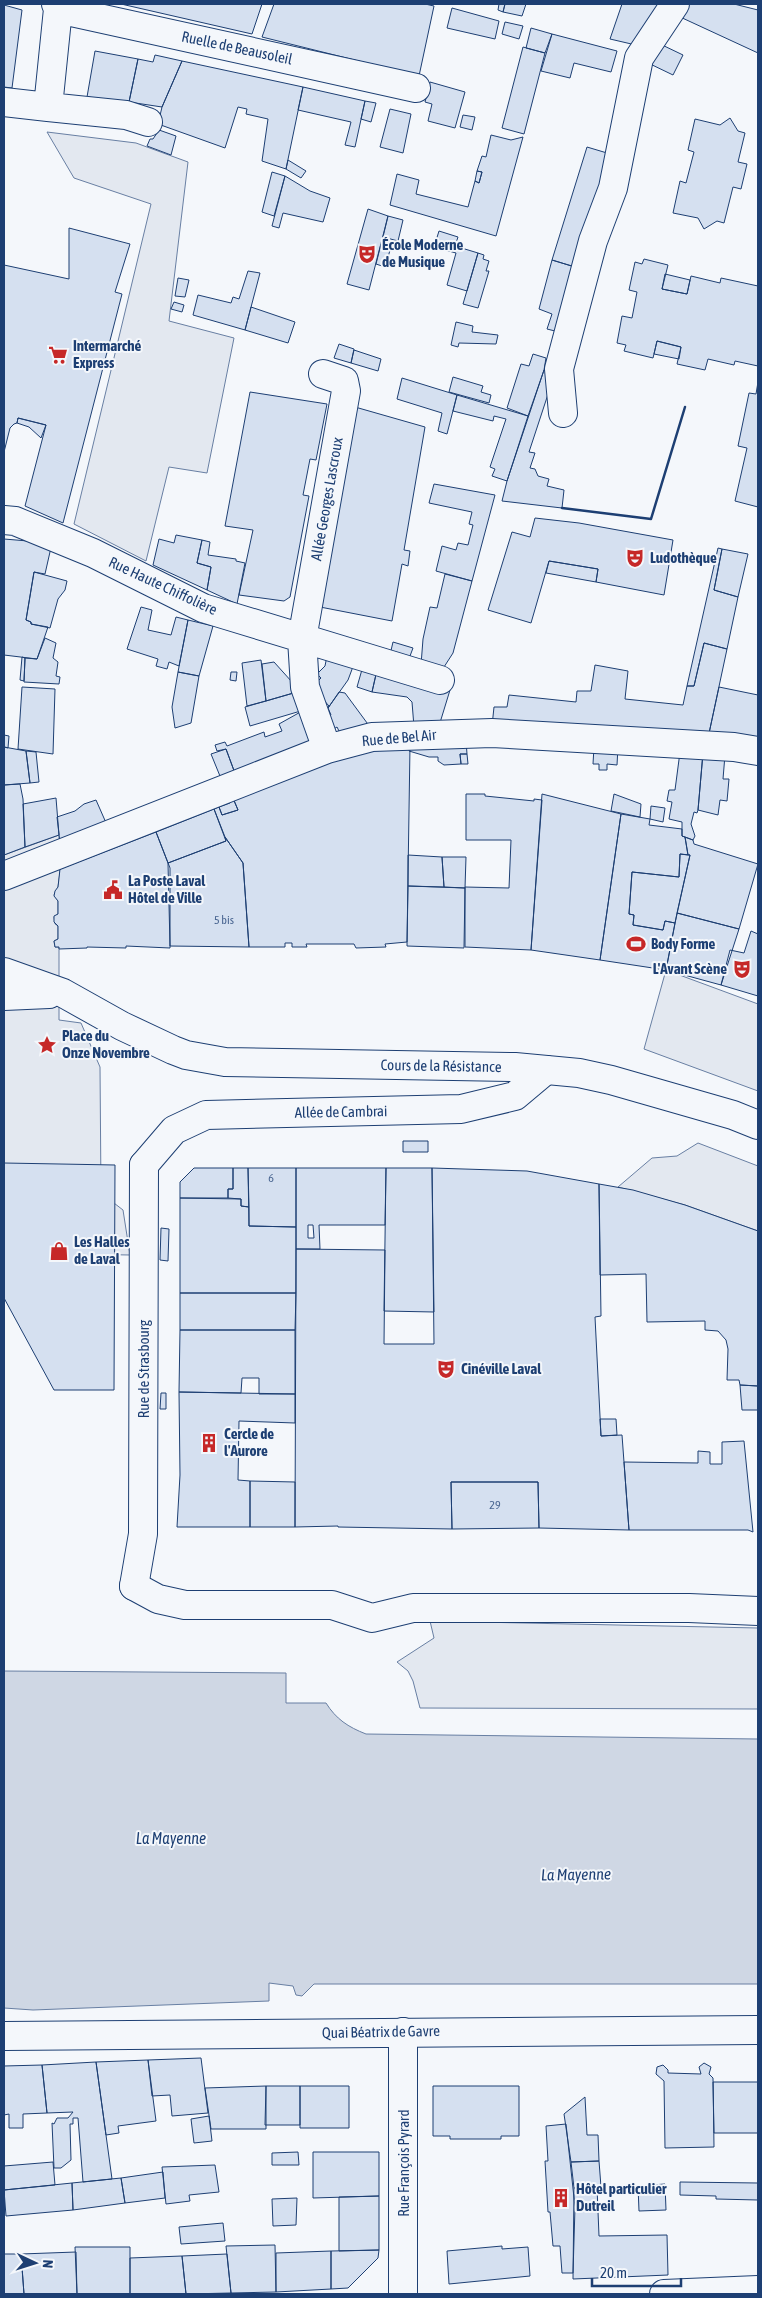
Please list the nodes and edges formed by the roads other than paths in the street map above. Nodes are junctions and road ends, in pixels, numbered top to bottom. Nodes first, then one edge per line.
1 (675, 4) edge
2 (57, 6) edge
3 (416, 88) dead end
4 (4, 102) edge
5 (48, 107) junction
6 (148, 122) dead end
7 (323, 374) dead end
8 (563, 413) dead end
9 (4, 520) edge
10 (302, 639) junction
11 (440, 680) dead end
12 (327, 749) junction
13 (758, 751) edge
14 (4, 876) edge
15 (4, 972) edge
16 (63, 993) junction
17 (4, 996) edge
18 (546, 1070) junction
19 (758, 1125) edge
20 (144, 1165) joint
21 (758, 1611) edge
22 (758, 2030) edge
23 (403, 2032) junction
24 (4, 2036) edge
25 (747, 2291) edge
26 (403, 2294) edge
27 (664, 2294) edge

1 - 8 street
2 - 3 street, Ruelle de Beausoleil
2 - 5 street
4 - 5 street
5 - 6 street
7 - 10 street, Allée Georges Lascroux
9 - 10 street, Rue Haute Chiffolière
10 - 11 street, Rue Haute Chiffolière
10 - 12 street
12 - 13 street, Rue de Bel Air
12 - 14 street, Rue de Bel Air
15 - 16 street, Cours de la Résistance
16 - 17 street
16 - 18 street, Cours de la Résistance
18 - 19 street, Cours de la Résistance
18 - 20 street, Allée de Cambrai
20 - 21 street, Rue de Strasbourg
22 - 23 street, Quai Béatrix de Gavre
23 - 24 street, Quai Béatrix de Gavre
23 - 26 street, Rue François Pyrard
25 - 27 street

